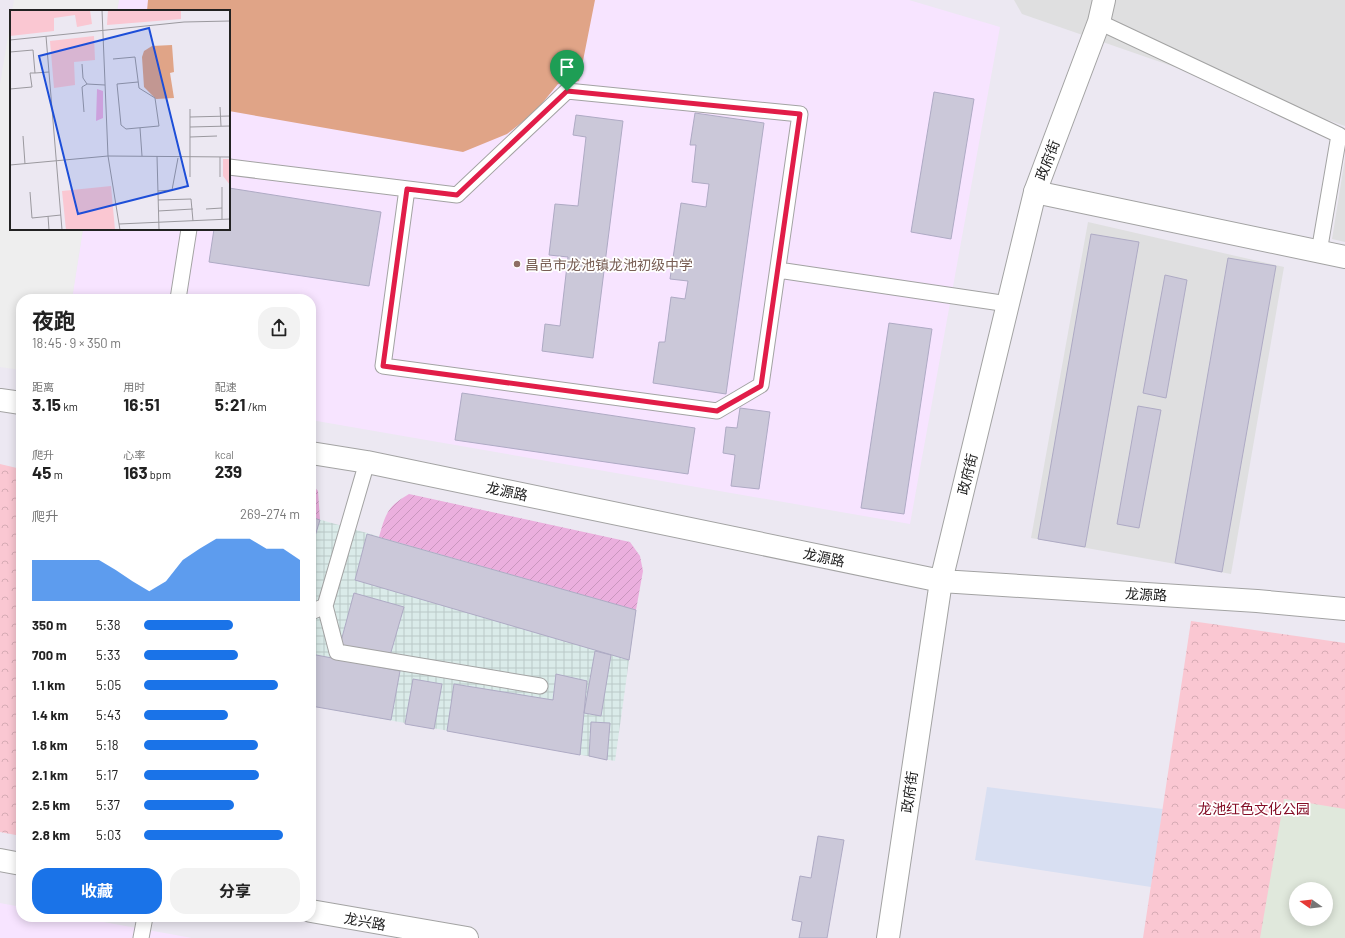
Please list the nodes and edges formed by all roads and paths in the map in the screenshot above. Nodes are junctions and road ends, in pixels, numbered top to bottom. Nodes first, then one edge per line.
1 (1104, 0) edge
2 (1099, 22) junction
3 (230, 167) edge
4 (407, 189) junction
5 (1036, 192) junction
6 (188, 230) edge
7 (1319, 252) junction
8 (1345, 257) edge
9 (778, 270) junction
10 (179, 294) edge
11 (1008, 304) junction
12 (0, 400) edge
13 (16, 402) edge
14 (316, 454) edge
15 (367, 462) junction
16 (941, 581) junction
17 (325, 606) junction
18 (1345, 609) edge
19 (316, 610) edge
20 (540, 686) dead end
21 (0, 860) edge
22 (16, 863) edge
23 (316, 912) edge
24 (144, 922) edge
25 (141, 938) edge
26 (467, 938) edge
27 (888, 938) edge

1 - 2 street, 政府街
2 - 5 street, 政府街
2 - 7 lane
3 - 4 lane
4 - 9 lane
4 - 9 lane
5 - 7 street
5 - 11 street, 政府街
6 - 10 lane
7 - 8 street
9 - 11 lane
11 - 16 street, 政府街
12 - 13 street
14 - 15 street, 龙源路
15 - 16 street, 龙源路
15 - 17 lane
16 - 18 street, 龙源路
16 - 27 street, 政府街
17 - 19 lane
17 - 20 lane
21 - 22 street
23 - 26 street, 龙兴路
24 - 25 lane

